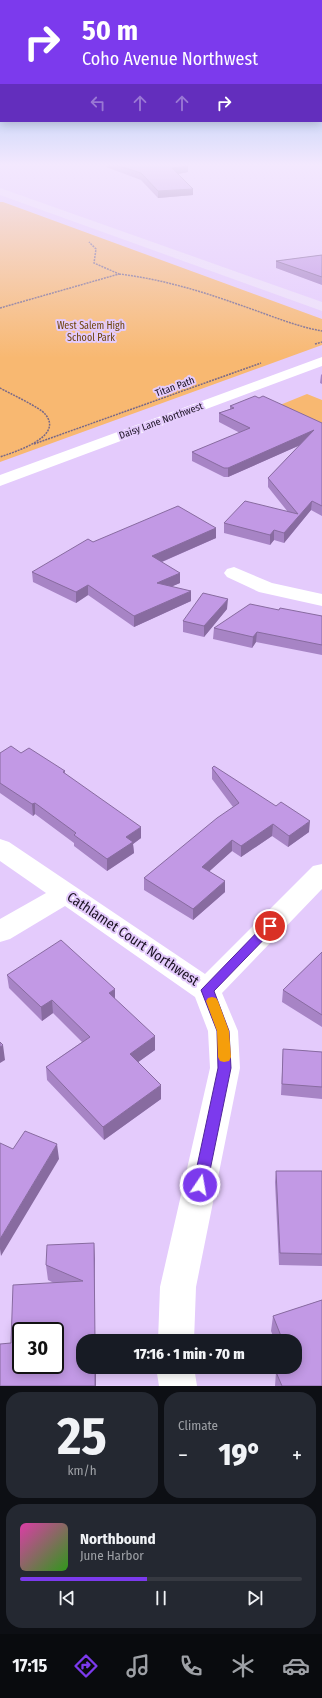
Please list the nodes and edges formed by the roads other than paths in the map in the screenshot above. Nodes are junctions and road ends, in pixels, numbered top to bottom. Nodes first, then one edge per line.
1 (102, 229) edge
2 (322, 307) edge
3 (322, 361) edge
4 (0, 481) edge
5 (234, 573) dead end
6 (322, 600) edge
7 (0, 848) edge
8 (322, 873) edge
9 (66, 893) junction
10 (0, 932) edge
11 (207, 990) junction
12 (176, 1334) edge
13 (176, 1374) edge
14 (178, 1386) edge

1 - 2 main road
3 - 4 street, Daisy Lane Northwest
5 - 6 street
7 - 9 street, Cathlamet Court Northwest
8 - 11 street
9 - 10 street
9 - 11 street, Cathlamet Court Northwest
11 - 12 street, Cathlamet Court Northwest
13 - 14 street

